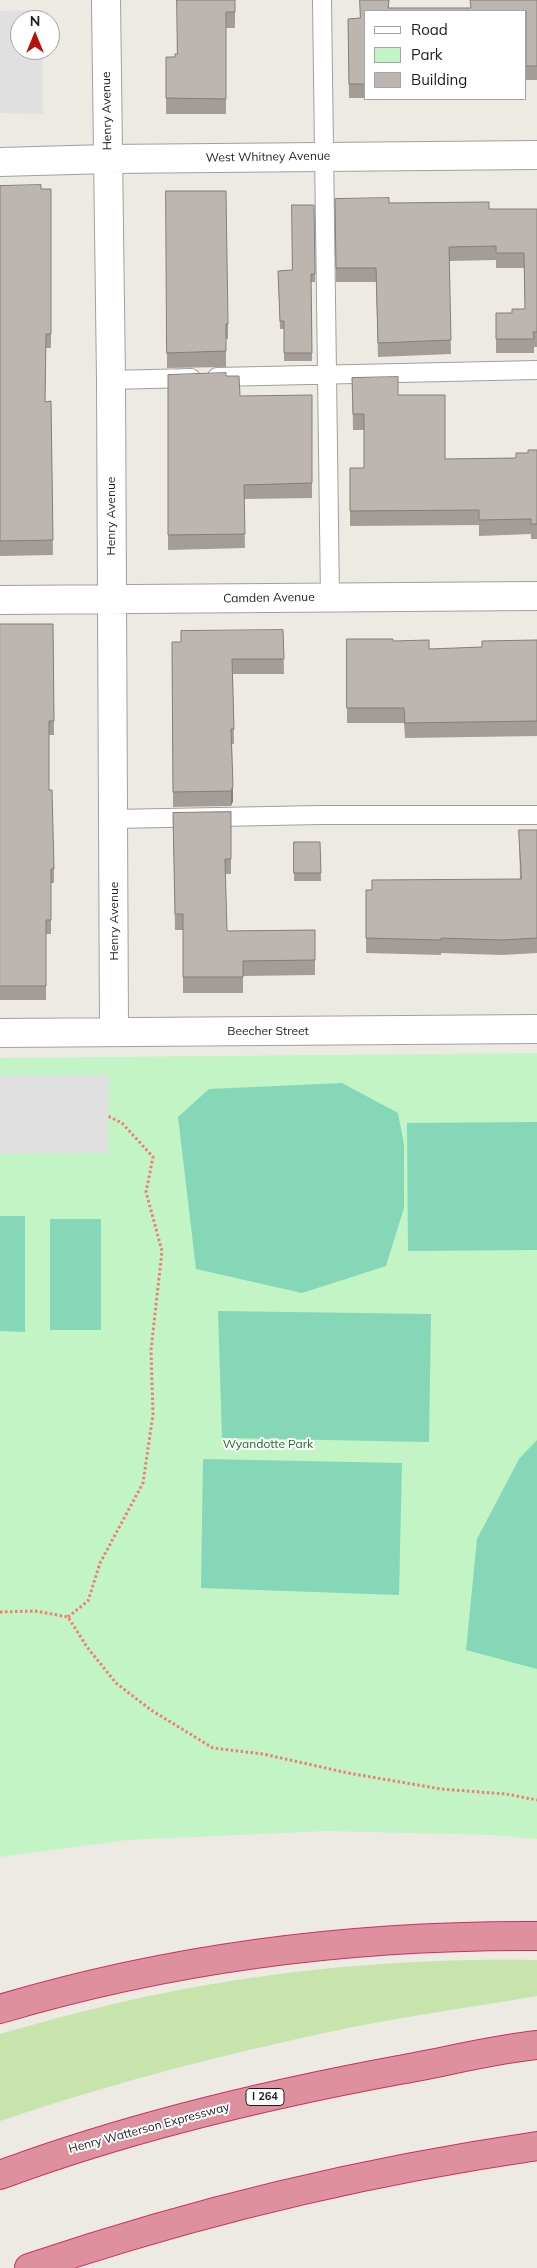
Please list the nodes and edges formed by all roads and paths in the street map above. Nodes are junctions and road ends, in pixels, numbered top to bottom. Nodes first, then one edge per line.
1 (106, 0) edge
2 (322, 0) edge
3 (537, 155) edge
4 (324, 157) junction
5 (108, 159) junction
6 (0, 162) edge
7 (537, 370) edge
8 (328, 374) junction
9 (111, 380) junction
10 (537, 596) edge
11 (330, 598) junction
12 (0, 600) edge
13 (112, 600) junction
14 (537, 816) edge
15 (113, 819) junction
16 (537, 1029) edge
17 (114, 1032) junction
18 (0, 1033) edge
19 (108, 1116) dead end
20 (0, 1612) edge
21 (68, 1617) junction
22 (537, 1800) edge
23 (537, 1936) edge
24 (0, 2009) edge
25 (537, 2045) edge
26 (537, 2146) edge
27 (0, 2175) edge
28 (29, 2268) edge

1 - 5 street, Henry Avenue
2 - 4 lane
3 - 4 street, West Whitney Avenue
4 - 5 street, West Whitney Avenue
4 - 8 lane
5 - 6 street, West Whitney Avenue
5 - 9 street, Henry Avenue
7 - 8 lane
8 - 9 lane
8 - 11 lane
9 - 13 street, Henry Avenue
10 - 11 street, Camden Avenue
11 - 13 street, Camden Avenue
12 - 13 street, Camden Avenue
13 - 15 street, Henry Avenue
14 - 15 lane
15 - 17 street, Henry Avenue
16 - 17 street, Beecher Street
17 - 18 street, Beecher Street
19 - 21 path
20 - 21 path
21 - 22 path
23 - 24 highway
25 - 27 highway, Henry Watterson Expressway / I 264
26 - 28 highway

